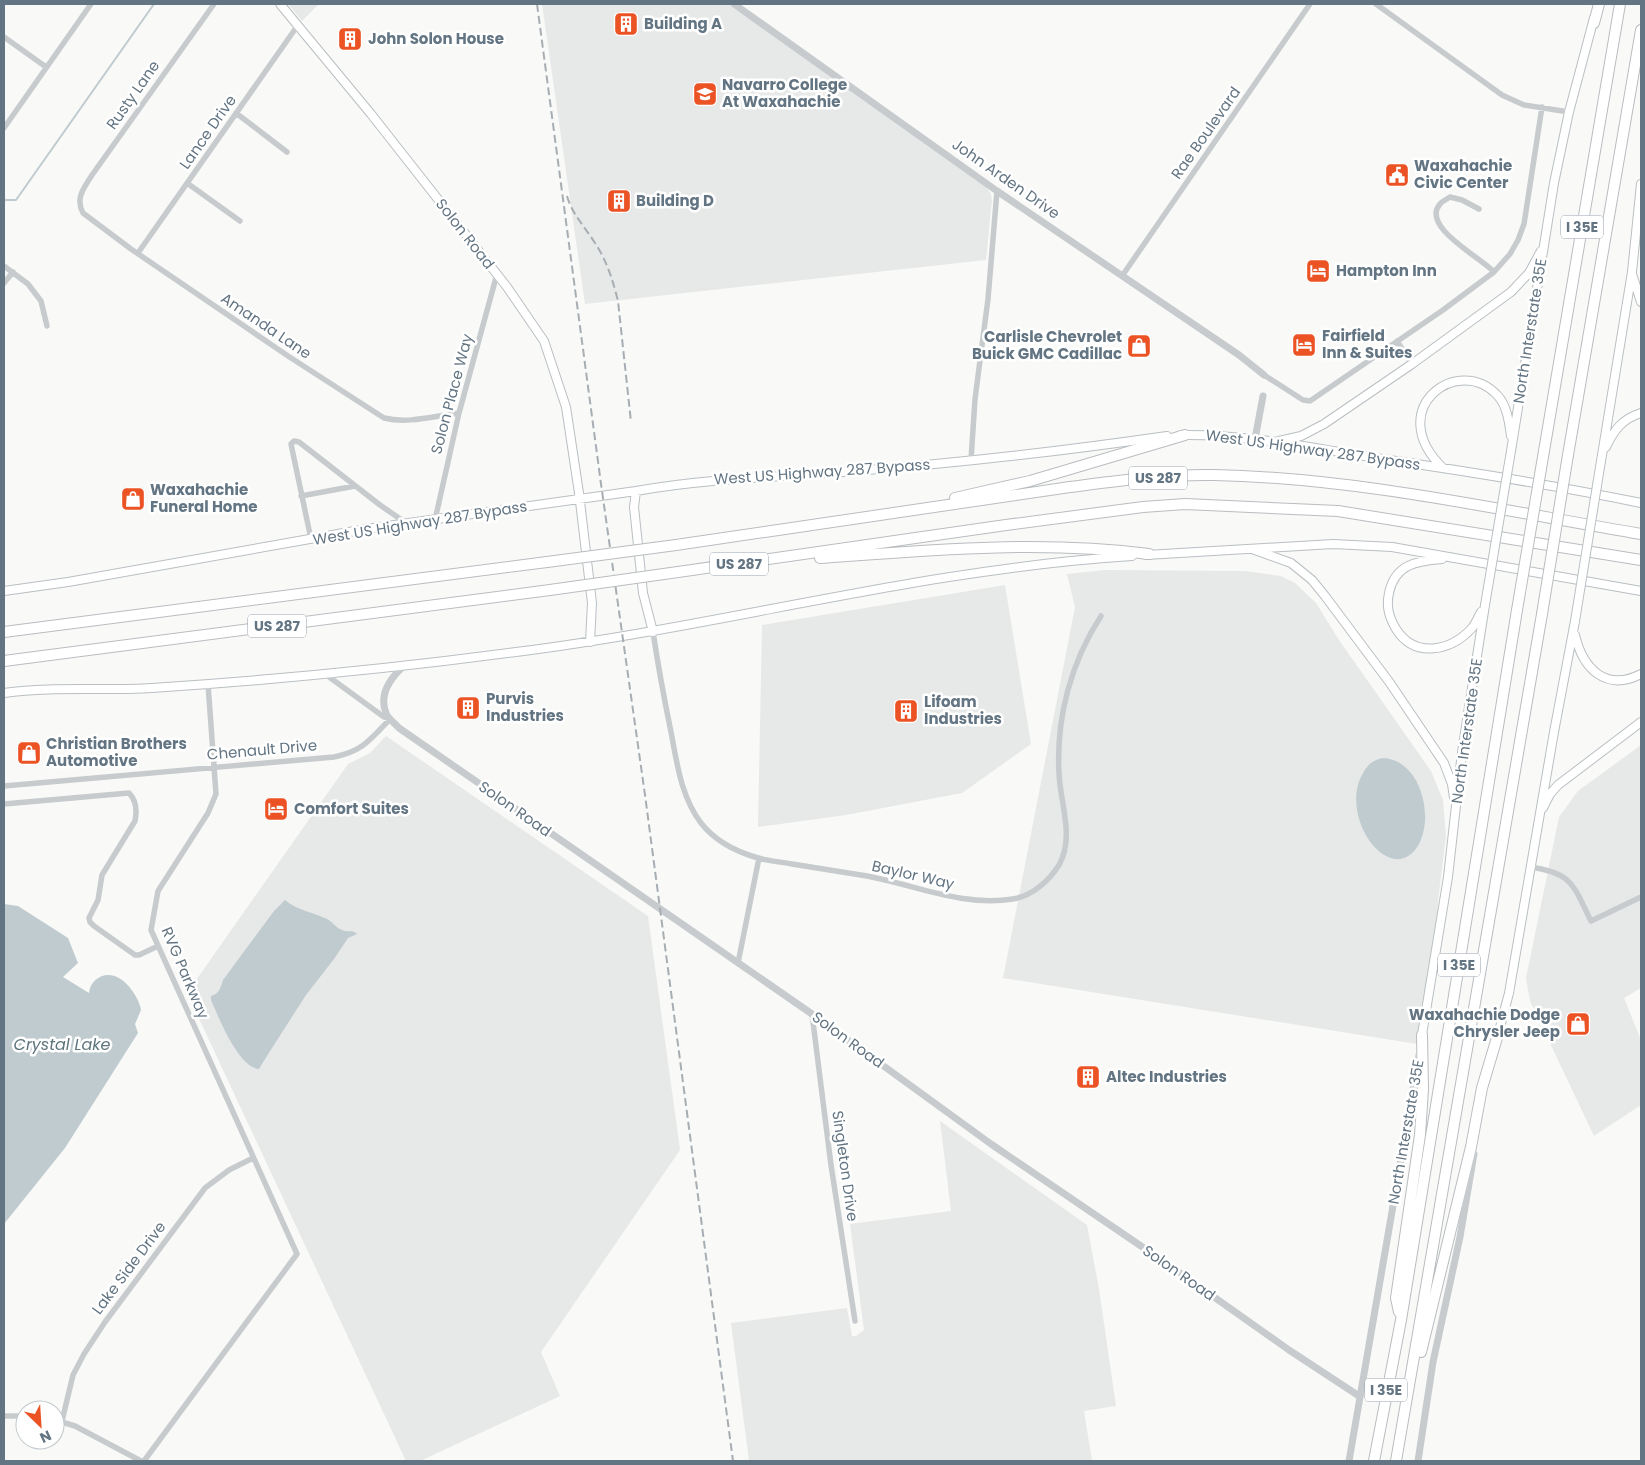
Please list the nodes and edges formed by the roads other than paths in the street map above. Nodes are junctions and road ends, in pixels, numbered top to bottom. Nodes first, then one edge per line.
1 (91, 4) edge
2 (214, 4) edge
3 (280, 4) edge
4 (734, 4) edge
5 (1310, 4) edge
6 (1376, 4) edge
7 (1598, 4) edge
8 (1620, 4) edge
9 (1594, 23) joint
10 (298, 25) junction
11 (1641, 30) edge
12 (4, 37) edge
13 (46, 67) junction
14 (1542, 107) junction
15 (1569, 112) junction
16 (236, 114) junction
17 (4, 128) edge
18 (287, 152) dead end
19 (187, 183) junction
20 (1641, 184) edge
21 (997, 191) junction
22 (79, 204) joint
23 (1479, 209) dead end
24 (240, 221) dead end
25 (1545, 242) junction
26 (138, 254) junction
27 (4, 266) edge
28 (12, 272) junction
29 (1494, 272) junction
30 (1632, 272) junction
31 (497, 274) junction
32 (1122, 276) junction
33 (4, 283) edge
34 (1641, 302) edge
35 (47, 326) dead end
36 (1397, 341) junction
37 (1412, 364) junction
38 (1264, 375) joint
39 (1262, 396) dead end
40 (459, 412) junction
41 (1641, 413) edge
42 (1185, 435) junction
43 (1255, 439) junction
44 (1273, 442) junction
45 (1512, 445) junction
46 (1602, 457) junction
47 (971, 460) junction
48 (1443, 468) junction
49 (355, 486) junction
50 (636, 491) junction
51 (301, 496) junction
52 (579, 499) junction
53 (1641, 502) edge
54 (864, 518) junction
55 (435, 520) junction
56 (406, 523) junction
57 (1641, 534) edge
58 (311, 539) junction
59 (1248, 548) junction
60 (1149, 554) junction
61 (799, 555) junction
62 (1453, 559) junction
63 (1641, 560) edge
64 (4, 591) edge
65 (1639, 592) edge
66 (1485, 605) junction
67 (1101, 616) dead end
68 (1574, 630) junction
69 (4, 632) edge
70 (653, 632) junction
71 (590, 642) junction
72 (4, 661) edge
73 (406, 664) junction
74 (325, 674) junction
75 (1641, 674) edge
76 (208, 684) junction
77 (4, 693) edge
78 (390, 719) junction
79 (1641, 722) edge
80 (214, 767) junction
81 (4, 786) edge
82 (4, 804) edge
83 (1456, 814) junction
84 (1538, 819) junction
85 (759, 858) junction
86 (1530, 867) junction
87 (1641, 897) edge
88 (158, 946) junction
89 (738, 963) junction
90 (812, 1014) junction
91 (1499, 1031) junction
92 (1422, 1035) junction
93 (253, 1158) junction
94 (1400, 1320) junction
95 (855, 1322) dead end
96 (1360, 1396) junction
97 (65, 1400) edge
98 (65, 1423) edge
99 (1401, 1433) junction
100 (143, 1461) edge
101 (1349, 1461) edge
102 (1374, 1461) edge
103 (1396, 1461) edge
104 (1418, 1461) edge

1 - 13 street
2 - 22 street, Rusty Lane
3 - 10 main road, Solon Road
4 - 21 street, John Arden Drive
5 - 32 street, Rae Boulevard
6 - 14 street
7 - 9 highway
8 - 94 highway, I 35E, bridge
9 - 15 main road, North Interstate 35E
10 - 16 street, Lance Drive
10 - 31 main road, Solon Road
11 - 99 highway, I 35E, bridge
12 - 13 street
13 - 17 street
14 - 15 street
14 - 29 street
15 - 25 main road, North Interstate 35E
16 - 18 street
16 - 19 street, Lance Drive
19 - 24 street
19 - 26 street, Lance Drive
20 - 30 main road
21 - 32 street, John Arden Drive
21 - 47 street
22 - 26 street, Amanda Lane
23 - 29 street
25 - 37 main road
25 - 45 main road, North Interstate 35E
26 - 40 street, Amanda Lane
27 - 28 street
28 - 33 street
28 - 35 street
29 - 36 street
30 - 34 main road
30 - 46 main road
31 - 40 street, Solon Place Way
31 - 52 main road, Solon Road
32 - 38 street, John Arden Drive
36 - 37 street
36 - 38 street
37 - 44 main road
39 - 43 street
40 - 55 street, Solon Place Way
41 - 46 main road
42 - 43 main road, West US Highway 287 Bypass
42 - 47 main road, West US Highway 287 Bypass
42 - 54 highway
43 - 44 main road, West US Highway 287 Bypass
44 - 48 main road, West US Highway 287 Bypass
45 - 48 main road
45 - 66 main road, North Interstate 35E, bridge
46 - 68 main road, bridge
47 - 50 main road, West US Highway 287 Bypass
48 - 53 main road, West US Highway 287 Bypass
49 - 51 street
49 - 51 street
49 - 56 street
50 - 52 main road, West US Highway 287 Bypass
50 - 70 main road
51 - 58 street
52 - 55 main road, West US Highway 287 Bypass
52 - 71 main road, Solon Road
54 - 57 highway, US 287
54 - 69 highway, US 287, bridge
55 - 56 main road, West US Highway 287 Bypass
56 - 58 main road, West US Highway 287 Bypass
58 - 64 main road, West US Highway 287 Bypass
59 - 60 main road
59 - 62 main road
59 - 83 main road
60 - 61 highway
60 - 70 main road
61 - 63 highway, US 287
61 - 72 highway, US 287, bridge
62 - 65 main road
62 - 66 main road
66 - 83 main road, North Interstate 35E
67 - 85 street, Baylor Way
68 - 75 main road
68 - 84 main road
70 - 71 main road
70 - 85 street, Baylor Way
71 - 73 main road
73 - 74 main road
73 - 78 street
74 - 76 main road
74 - 78 street
76 - 77 main road
76 - 80 street, RVG Parkway
78 - 80 street, Chenault Drive
78 - 89 street, Solon Road
79 - 84 main road
80 - 81 street, Chenault Drive
80 - 88 street, RVG Parkway
82 - 88 street
83 - 92 main road, North Interstate 35E
84 - 86 main road
85 - 89 street
86 - 87 street
86 - 91 main road
88 - 93 street, RVG Parkway
89 - 90 street, Solon Road
90 - 95 street, Singleton Drive
90 - 96 street, Solon Road
91 - 99 highway
91 - 104 street
92 - 94 highway
92 - 96 street, North Interstate 35E
93 - 97 street, Lake Side Drive
93 - 100 street, RVG Parkway
94 - 102 highway, I 35E
96 - 101 street, North Interstate 35E
98 - 100 street
99 - 103 highway, I 35E

